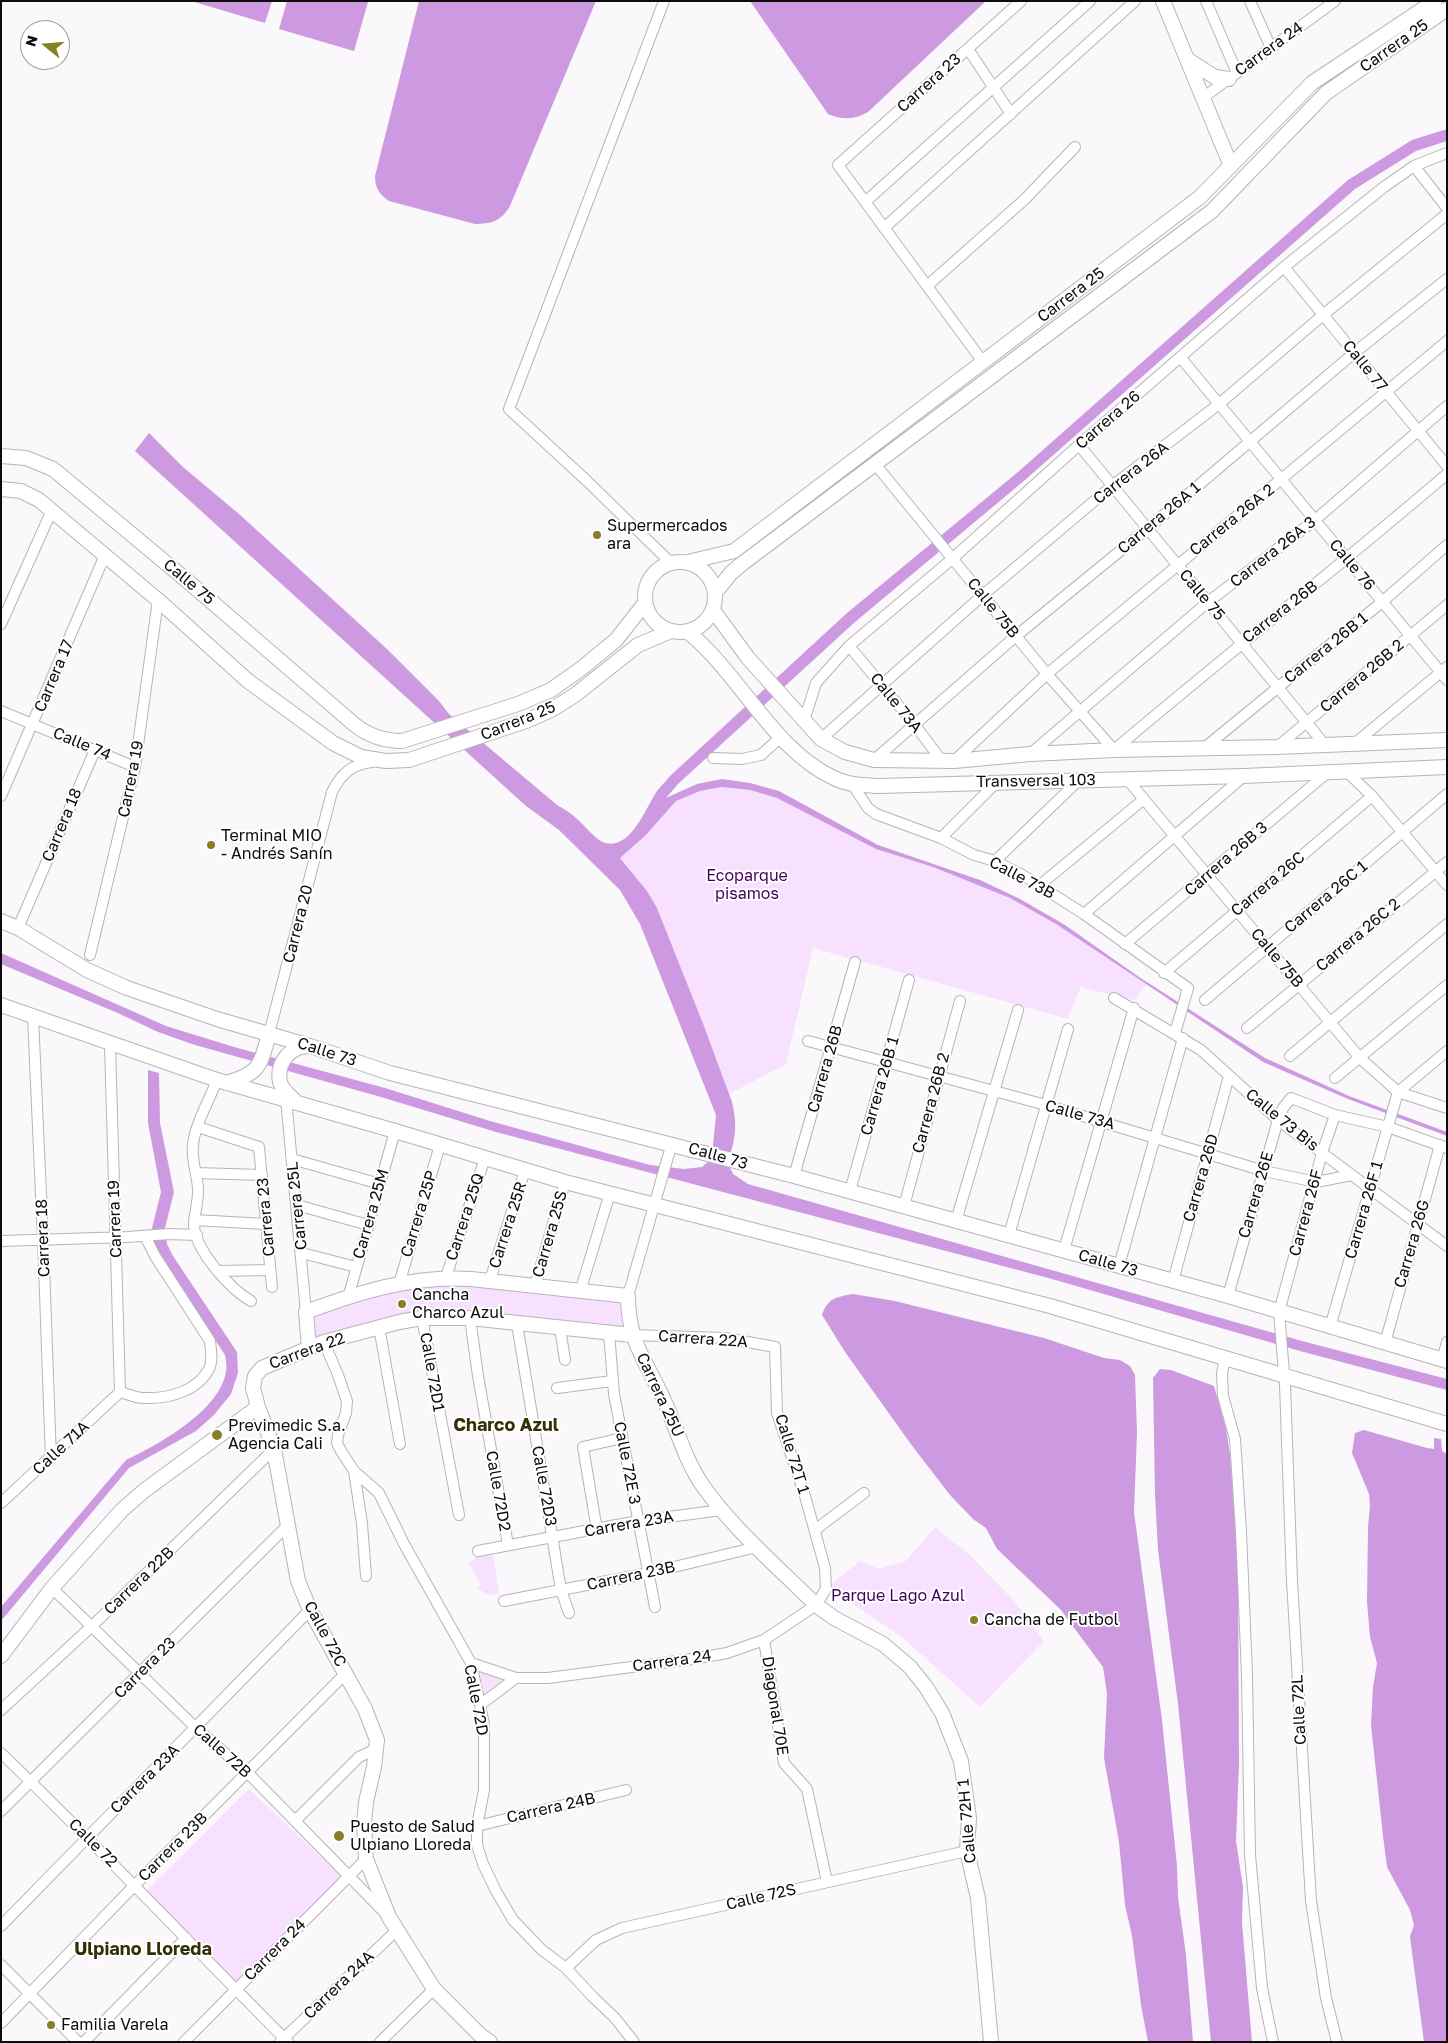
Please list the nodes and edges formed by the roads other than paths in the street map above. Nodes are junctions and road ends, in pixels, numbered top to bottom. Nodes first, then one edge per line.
1 (664, 1) edge
2 (1021, 1) edge
3 (1090, 1) edge
4 (1135, 1) edge
5 (1163, 1) edge
6 (1206, 1) edge
7 (1250, 1) edge
8 (1335, 1) edge
9 (1435, 1) edge
10 (1447, 8) edge
11 (1271, 48) junction
12 (968, 49) junction
13 (1188, 60) junction
14 (1233, 76) junction
15 (993, 87) junction
16 (1204, 97) junction
17 (1011, 114) junction
18 (1075, 147) dead end
19 (1447, 153) edge
20 (1231, 166) junction
21 (1414, 166) junction
22 (865, 202) junction
23 (1447, 208) edge
24 (1447, 214) edge
25 (884, 228) junction
26 (1284, 267) junction
27 (1447, 279) edge
28 (927, 286) junction
29 (1323, 315) junction
30 (1447, 342) edge
31 (1354, 353) junction
32 (1181, 358) junction
33 (983, 362) junction
34 (1386, 392) junction
35 (1219, 404) junction
36 (1447, 406) edge
37 (1417, 430) junction
38 (1250, 442) junction
39 (1078, 445) junction
40 (1, 456) edge
41 (875, 464) junction
42 (1447, 466) edge
43 (1447, 474) edge
44 (1281, 479) junction
45 (1112, 486) junction
46 (1, 489) edge
47 (52, 510) junction
48 (1315, 520) junction
49 (1147, 529) junction
50 (1447, 545) edge
51 (105, 555) junction
52 (950, 557) junction
53 (1347, 560) junction
54 (688, 562) junction
55 (672, 563) junction
56 (1177, 565) junction
57 (715, 593) junction
58 (983, 595) junction
59 (158, 600) junction
60 (1208, 602) junction
61 (1382, 602) junction
62 (645, 603) junction
63 (1447, 605) edge
64 (713, 610) junction
65 (1, 624) edge
66 (670, 631) junction
67 (688, 632) junction
68 (1016, 636) junction
69 (1410, 636) junction
70 (1241, 643) junction
71 (849, 646) junction
72 (1445, 673) edge
73 (1047, 674) junction
74 (882, 685) junction
75 (1278, 687) junction
76 (1, 711) edge
77 (1080, 713) junction
78 (804, 721) junction
79 (1306, 722) junction
80 (33, 724) junction
81 (915, 725) junction
82 (365, 733) joint
83 (781, 737) junction
84 (1443, 737) edge
85 (821, 739) junction
86 (1354, 744) junction
87 (1325, 745) junction
88 (1276, 747) junction
89 (1203, 749) junction
90 (95, 750) junction
91 (1114, 750) junction
92 (348, 751) joint
93 (1030, 754) junction
94 (712, 758) dead end
95 (974, 759) junction
96 (874, 760) junction
97 (386, 761) junction
98 (948, 761) junction
99 (135, 766) junction
100 (1447, 767) edge
101 (1327, 772) junction
102 (1346, 772) junction
103 (1244, 776) junction
104 (1127, 779) junction
105 (1079, 780) junction
106 (997, 782) junction
107 (974, 783) junction
108 (852, 784) junction
109 (1447, 794) edge
110 (1, 796) edge
111 (1372, 796) junction
112 (1144, 799) junction
113 (1403, 832) junction
114 (1175, 836) junction
115 (941, 838) junction
116 (995, 861) junction
117 (1447, 862) edge
118 (1436, 871) junction
119 (1208, 874) junction
120 (1040, 885) junction
121 (1447, 885) edge
122 (1238, 910) junction
123 (1084, 914) junction
124 (1, 921) edge
125 (1447, 924) edge
126 (18, 928) junction
127 (1126, 944) junction
128 (1268, 946) junction
129 (90, 956) dead end
130 (855, 962) dead end
131 (1164, 972) junction
132 (909, 980) dead end
133 (1299, 984) junction
134 (1447, 985) edge
135 (1114, 998) dead end
136 (1205, 1000) dead end
137 (960, 1001) dead end
138 (1, 1005) edge
139 (1134, 1008) junction
140 (1018, 1010) dead end
141 (33, 1017) junction
142 (1331, 1022) junction
143 (1247, 1028) dead end
144 (1068, 1029) dead end
145 (269, 1034) junction
146 (1179, 1036) junction
147 (808, 1041) dead end
148 (110, 1045) junction
149 (310, 1046) junction
150 (832, 1047) junction
151 (1447, 1051) edge
152 (1290, 1056) dead end
153 (1360, 1058) junction
154 (886, 1061) junction
155 (1229, 1076) junction
156 (938, 1077) junction
157 (1335, 1078) dead end
158 (222, 1082) junction
159 (994, 1091) junction
160 (1396, 1097) junction
161 (289, 1098) junction
162 (1046, 1106) junction
163 (1447, 1108) edge
164 (1335, 1115) junction
165 (1278, 1120) junction
166 (1101, 1121) junction
167 (1388, 1125) junction
168 (198, 1127) junction
169 (394, 1130) junction
170 (1155, 1138) junction
171 (440, 1145) junction
172 (1443, 1146) edge
173 (670, 1150) junction
174 (1322, 1153) junction
175 (1208, 1154) junction
176 (485, 1158) junction
177 (292, 1159) junction
178 (526, 1170) junction
179 (1264, 1171) junction
180 (196, 1173) junction
181 (262, 1175) junction
182 (1352, 1175) junction
183 (794, 1176) junction
184 (565, 1182) junction
185 (1316, 1182) junction
186 (380, 1184) junction
187 (1370, 1190) junction
188 (850, 1191) junction
189 (610, 1193) junction
190 (656, 1201) junction
191 (297, 1205) junction
192 (904, 1206) junction
193 (194, 1220) junction
194 (956, 1220) junction
195 (266, 1224) junction
196 (368, 1225) junction
197 (1418, 1225) junction
198 (197, 1235) junction
199 (1009, 1235) junction
200 (147, 1236) junction
201 (115, 1237) junction
202 (43, 1239) junction
203 (1, 1241) edge
204 (1447, 1246) edge
205 (1064, 1250) junction
206 (302, 1253) junction
207 (1119, 1266) junction
208 (356, 1267) junction
209 (217, 1270) junction
210 (270, 1270) junction
211 (446, 1277) junction
212 (490, 1280) junction
213 (1172, 1281) junction
214 (399, 1284) junction
215 (535, 1286) junction
216 (272, 1287) dead end
217 (580, 1292) junction
218 (628, 1296) junction
219 (1228, 1296) junction
220 (348, 1298) junction
221 (251, 1300) dead end
222 (306, 1312) junction
223 (422, 1318) junction
224 (470, 1318) junction
225 (1280, 1318) junction
226 (517, 1324) junction
227 (379, 1328) junction
228 (560, 1328) junction
229 (1330, 1328) junction
230 (609, 1333) junction
231 (632, 1335) junction
232 (324, 1342) junction
233 (1447, 1342) edge
234 (1385, 1343) junction
235 (774, 1346) joint
236 (309, 1348) junction
237 (610, 1352) joint
238 (1224, 1358) junction
239 (564, 1360) dead end
240 (1444, 1360) edge
241 (1284, 1376) junction
242 (612, 1380) junction
243 (557, 1388) dead end
244 (120, 1392) junction
245 (258, 1407) junction
246 (1447, 1424) edge
247 (622, 1438) junction
248 (400, 1444) dead end
249 (274, 1449) junction
250 (51, 1458) junction
251 (354, 1471) junction
252 (864, 1492) dead end
253 (1, 1503) edge
254 (722, 1510) junction
255 (459, 1515) dead end
256 (638, 1521) junction
257 (288, 1525) junction
258 (597, 1530) junction
259 (815, 1530) junction
260 (554, 1538) junction
261 (508, 1545) junction
262 (757, 1547) junction
263 (478, 1552) dead end
264 (649, 1573) junction
265 (366, 1576) dead end
266 (52, 1588) junction
267 (561, 1590) junction
268 (504, 1600) dead end
269 (816, 1606) junction
270 (654, 1607) dead end
271 (310, 1610) junction
272 (569, 1613) dead end
273 (92, 1626) junction
274 (764, 1640) junction
275 (1, 1656) edge
276 (471, 1664) junction
277 (140, 1673) junction
278 (346, 1674) junction
279 (516, 1678) junction
280 (480, 1705) junction
281 (1, 1710) edge
282 (196, 1728) junction
283 (376, 1749) junction
284 (1, 1753) edge
285 (247, 1772) junction
286 (31, 1781) junction
287 (626, 1790) dead end
288 (1, 1810) edge
289 (295, 1821) junction
290 (477, 1826) junction
291 (88, 1837) junction
292 (967, 1851) junction
293 (366, 1859) junction
294 (349, 1876) junction
295 (827, 1882) junction
296 (135, 1885) junction
297 (389, 1917) junction
298 (1, 1926) edge
299 (398, 1929) junction
300 (186, 1938) junction
301 (1, 1965) edge
302 (566, 1968) junction
303 (235, 1989) junction
304 (434, 1989) junction
305 (31, 1993) junction
306 (1, 2023) edge
307 (481, 2039) edge
308 (284, 2040) edge
309 (78, 2042) edge
310 (84, 2042) edge
311 (184, 2042) edge
312 (380, 2042) edge
313 (634, 2042) edge
314 (991, 2042) edge
315 (1273, 2042) edge
316 (1337, 2042) edge

1 - 55 street
2 - 12 street, Carrera 23
3 - 15 street
4 - 17 street
5 - 13 main road
6 - 14 street
7 - 11 street
8 - 11 street, Carrera 24
9 - 20 main road, Carrera 25
10 - 41 main road, Carrera 25
11 - 14 street, Carrera 24
12 - 15 street
12 - 22 street, Carrera 23
13 - 14 main road
13 - 16 main road
14 - 16 street, Carrera 24
15 - 17 street
15 - 22 street
16 - 20 main road
17 - 25 street
18 - 28 street
19 - 21 street, Carrera 26
20 - 33 main road, Carrera 25
21 - 23 street
21 - 26 street, Carrera 26
22 - 25 street
24 - 29 street, Carrera 26A
25 - 28 street
26 - 29 street, Calle 77
26 - 32 street, Carrera 26
27 - 31 street, Carrera 26A 1
28 - 33 street
29 - 31 street, Calle 77
29 - 35 street, Carrera 26A
30 - 34 street, Carrera 26A 2
31 - 34 street, Calle 77
31 - 38 street, Carrera 26A 1
32 - 35 street, Calle 76
32 - 39 street, Carrera 26
33 - 54 main road, Carrera 25
34 - 37 street, Calle 77
34 - 44 street, Carrera 26A 2
35 - 38 street, Calle 76
35 - 45 street, Carrera 26A
36 - 37 street, Carrera 26A 3
37 - 42 street, Calle 77
37 - 48 street, Carrera 26A 3
38 - 44 street, Calle 76
38 - 49 street, Carrera 26A 1
39 - 45 street, Calle 75
39 - 52 street, Carrera 26
40 - 82 main road, Calle 75
41 - 52 street, Calle 75B
41 - 57 main road, Carrera 25
43 - 53 street, Carrera 26B
44 - 48 street, Calle 76
44 - 56 street, Carrera 26A 2
45 - 49 street, Calle 75
45 - 58 street, Carrera 26A
46 - 47 main road, Calle 75
47 - 51 main road, Calle 75
47 - 65 street
48 - 53 street, Calle 76
48 - 60 street, Carrera 26A 3
49 - 56 street, Calle 75
49 - 68 street, Carrera 26A 1
50 - 61 street, Carrera 26B 1
51 - 59 main road, Calle 75
51 - 80 street, Carrera 17
52 - 58 street, Calle 75B
52 - 71 street, Carrera 26
53 - 61 street, Calle 76
53 - 70 street, Carrera 26B
54 - 55 main road, Carrera 25
54 - 57 main road
55 - 62 main road, Carrera 25
56 - 60 street, Calle 75
56 - 73 street, Carrera 26A 2
57 - 64 main road
58 - 68 street, Calle 75B
58 - 74 street, Carrera 26A
59 - 92 main road, Calle 75
59 - 99 street, Carrera 19
60 - 70 street, Calle 75
60 - 77 street, Carrera 26A 3
61 - 69 street, Calle 76
61 - 75 street, Carrera 26B 1
62 - 66 main road
62 - 82 main road, Carrera 25
63 - 69 street, Carrera 26B 2
64 - 67 main road
64 - 78 main road, Transversal 103
66 - 67 main road, Carrera 25
66 - 97 main road, Carrera 25
67 - 83 main road, Transversal 103
68 - 73 street, Calle 75B
68 - 81 street, Carrera 26A 1
69 - 72 street, Calle 76
69 - 79 street, Carrera 26B 2
70 - 75 street, Calle 75
70 - 91 street, Carrera 26B
71 - 74 street, Calle 73A
71 - 78 street, Carrera 26
72 - 86 street
73 - 77 street, Calle 75B
73 - 98 street, Carrera 26A 2
74 - 81 street, Calle 73A
74 - 85 street, Carrera 26A
75 - 79 street, Calle 75
75 - 89 street, Carrera 26B 1
76 - 80 street, Calle 74
77 - 91 street, Calle 75B
77 - 93 street, Carrera 26A 3
78 - 85 main road, Transversal 103
79 - 87 street, Calle 75
79 - 88 street, Carrera 26B 2
80 - 90 street, Calle 74
80 - 110 street, Carrera 17
81 - 96 street, Carrera 26A 1
81 - 98 street, Calle 73A
83 - 94 street
83 - 108 main road, Transversal 103
84 - 86 main road, Transversal 103
85 - 96 main road, Transversal 103
86 - 87 main road, Transversal 103
87 - 88 main road, Transversal 103
88 - 89 main road, Transversal 103
89 - 91 main road, Transversal 103
90 - 99 street, Calle 74
90 - 126 street, Carrera 18
91 - 93 main road, Transversal 103
92 - 97 main road, Carrera 25
93 - 95 main road, Transversal 103
95 - 98 main road, Transversal 103
95 - 107 main road
96 - 98 main road, Transversal 103
97 - 145 street, Carrera 20
99 - 129 street, Carrera 19
100 - 102 main road, Transversal 103
101 - 102 main road, Transversal 103
101 - 103 main road, Transversal 103
101 - 119 street, Carrera 26B 3
102 - 111 street
103 - 104 main road, Transversal 103
103 - 114 street
104 - 105 main road, Transversal 103
104 - 112 street, Calle 75B
105 - 106 main road, Transversal 103
105 - 116 street
106 - 107 main road, Transversal 103
106 - 115 street
107 - 108 main road, Transversal 103
108 - 115 street, Calle 73B
109 - 113 street, Carrera 26C 1
111 - 113 street
111 - 122 street, Carrera 26C
112 - 114 street, Calle 75B
112 - 120 street
113 - 118 street
113 - 128 street, Carrera 26C 1
114 - 119 street, Calle 75B
114 - 123 street
115 - 116 street, Calle 73B
116 - 120 street, Calle 73B
117 - 118 street, Carrera 26C 2
118 - 121 street
118 - 133 street, Carrera 26C 2
119 - 122 street, Calle 75B
119 - 127 street, Carrera 26B 3
120 - 123 street, Calle 73B
122 - 128 street, Calle 75B
122 - 131 street, Carrera 26C
123 - 127 street, Calle 73B
124 - 126 main road, Calle 73
125 - 142 street
126 - 145 main road, Calle 73
127 - 131 street, Calle 73B
128 - 133 street, Calle 75B
128 - 136 street, Carrera 26C 1
130 - 150 street, Carrera 26B
131 - 146 street, Calle 73B
132 - 154 street, Carrera 26B 1
133 - 142 street, Calle 75B
133 - 143 street, Carrera 26C 2
134 - 153 street
135 - 139 street, Calle 73 Bis
137 - 156 street, Carrera 26B 2
138 - 141 main road
139 - 146 street, Calle 73 Bis
139 - 166 street
140 - 159 street
141 - 148 main road
141 - 202 street, Carrera 18
142 - 152 street
142 - 153 street, Calle 75B
144 - 162 street
145 - 149 main road, Calle 73
145 - 158 main road
146 - 155 street, Calle 73 Bis
146 - 170 street
147 - 150 street, Calle 73A
148 - 158 main road
148 - 201 street, Carrera 19
149 - 161 main road
149 - 173 main road, Calle 73
150 - 154 street, Calle 73A
150 - 183 street, Carrera 26B
151 - 160 street
153 - 157 street
153 - 160 street, Calle 75B
154 - 156 street, Calle 73A
154 - 188 street, Carrera 26B 1
155 - 165 street, Calle 73 Bis
155 - 175 street, Carrera 26D
156 - 159 street, Calle 73A
156 - 192 street, Carrera 26B 2
158 - 161 main road
158 - 168 street
159 - 162 street, Calle 73A
159 - 194 street
160 - 163 street, Calle 75B
160 - 167 street, Carrera 26F 1
161 - 169 main road
161 - 177 street, Carrera 25L
162 - 166 street, Calle 73A
162 - 199 street
164 - 165 street, Carrera 26E
164 - 167 street
164 - 174 street, Carrera 26F
165 - 174 street, Calle 73 Bis
165 - 179 street, Carrera 26E
166 - 170 street, Calle 73A
166 - 205 street
167 - 172 street
167 - 187 street, Carrera 26F 1
168 - 180 street
168 - 181 street, Carrera 23
169 - 171 main road
169 - 186 street, Carrera 25M
170 - 175 street, Calle 73A
170 - 207 street
171 - 176 main road
171 - 214 street, Carrera 25P
172 - 197 street, Carrera 26G
173 - 183 main road, Calle 73
173 - 190 street, Carrera 25U
174 - 182 street, Calle 73 Bis
174 - 185 street, Carrera 26F
175 - 179 street, Calle 73A
175 - 213 street, Carrera 26D
176 - 178 main road
176 - 211 street, Carrera 25Q
177 - 186 street
177 - 191 street, Carrera 25L
178 - 184 main road
178 - 212 street, Carrera 25R
179 - 185 street, Calle 73A
179 - 219 street, Carrera 26E
180 - 181 street
180 - 193 street
181 - 195 street, Carrera 23
182 - 185 street, Calle 73A
182 - 187 street, Calle 73 Bis
183 - 188 main road, Calle 73
184 - 189 main road
184 - 215 street, Carrera 25S
185 - 225 street, Carrera 26F
186 - 196 street, Carrera 25M
187 - 197 street, Calle 73 Bis
187 - 229 street, Carrera 26F 1
188 - 192 main road, Calle 73
189 - 190 main road
189 - 217 street
190 - 218 street, Carrera 25U
190 - 238 main road
191 - 196 street
191 - 206 street, Carrera 25L
192 - 194 main road, Calle 73
193 - 195 street
193 - 198 street
194 - 199 main road, Calle 73
195 - 210 street, Carrera 23
196 - 208 street, Carrera 25M
197 - 204 street, Calle 73 Bis
197 - 234 street, Carrera 26G
198 - 200 street
198 - 209 street
199 - 205 main road, Calle 73
200 - 201 street
200 - 244 street
201 - 202 street
201 - 244 street, Carrera 19
202 - 203 street
202 - 250 street, Carrera 18
205 - 207 main road, Calle 73
206 - 208 street
206 - 222 street, Carrera 25L
207 - 213 main road, Calle 73
208 - 220 street, Carrera 25M
209 - 210 street
209 - 221 street
210 - 216 street, Carrera 23
211 - 212 main road
211 - 214 main road
212 - 215 main road
213 - 219 main road, Calle 73
214 - 220 main road
215 - 217 main road
217 - 218 main road
218 - 231 main road, Carrera 25U
219 - 225 main road, Calle 73
220 - 222 main road
222 - 236 main road
223 - 224 main road, Carrera 22
223 - 227 main road, Carrera 22
223 - 255 street, Calle 72D1
224 - 226 main road, Carrera 22
224 - 261 street, Calle 72D2
225 - 229 main road, Calle 73
225 - 241 street, Calle 72L
226 - 228 main road, Carrera 22
226 - 260 street, Calle 72D3
227 - 232 main road, Carrera 22
227 - 248 street
228 - 230 main road, Carrera 22
228 - 239 street
229 - 234 main road, Calle 73
230 - 231 main road, Carrera 22
230 - 237 street, Carrera 25U
231 - 235 street, Carrera 22A
231 - 254 main road, Carrera 25U
232 - 236 main road, Carrera 22
232 - 251 street, Calle 72D
233 - 240 street
234 - 240 main road, Calle 73
235 - 259 street, Calle 72T 1
236 - 245 main road, Carrera 22
237 - 242 street, Calle 72E 3
238 - 241 main road
238 - 315 street
241 - 246 main road
241 - 316 street, Calle 72L
242 - 243 street
242 - 247 street, Calle 72E 3
244 - 250 street, Calle 71A
245 - 249 main road, Calle 72C
245 - 266 main road
247 - 256 street, Calle 72E 3
247 - 258 street
249 - 257 main road, Calle 72C
249 - 273 street, Carrera 22B
250 - 253 street, Calle 71A
251 - 265 street
251 - 276 street, Calle 72D
252 - 259 street
254 - 256 street, Carrera 23A
254 - 262 main road, Carrera 25U
256 - 258 street, Carrera 23A
256 - 264 street, Calle 72E 3
257 - 271 main road, Calle 72C
257 - 277 street, Carrera 23
258 - 260 street, Carrera 23A
259 - 269 street, Calle 72T 1
260 - 261 street, Carrera 23A
260 - 267 street, Calle 72D3
261 - 263 street, Carrera 23A
262 - 264 street, Carrera 23B
262 - 269 main road, Carrera 25U
264 - 267 street, Carrera 23B
264 - 270 street, Calle 72E 3
266 - 273 street, Calle 72B
266 - 275 main road
267 - 268 street, Carrera 23B
267 - 272 street, Calle 72D3
269 - 274 street, Carrera 24
269 - 292 main road, Calle 72H 1
271 - 278 main road, Calle 72C
271 - 282 street, Carrera 23A
273 - 277 street, Calle 72B
273 - 281 street, Carrera 22B
274 - 279 street, Carrera 24
274 - 295 street, Diagonal 70E
276 - 279 street, Carrera 24
276 - 280 street, Calle 72D
277 - 282 street, Calle 72B
277 - 286 street, Carrera 23
278 - 283 main road, Calle 72C
278 - 285 street, Carrera 23B
279 - 280 street
280 - 290 street, Calle 72D
282 - 285 street, Calle 72B
282 - 291 street, Carrera 23A
283 - 289 street
283 - 293 main road, Calle 72C
284 - 286 street, Calle 72
285 - 289 street, Calle 72B
285 - 296 street, Carrera 23B
286 - 288 street, Carrera 23
286 - 291 street, Calle 72
287 - 290 street, Carrera 24B
289 - 294 street, Calle 72B
290 - 302 street, Calle 72D
291 - 296 street, Calle 72
291 - 298 street, Carrera 23A
292 - 295 street, Calle 72S
292 - 314 main road, Calle 72H 1
293 - 294 street, Carrera 24
293 - 297 main road, Calle 72B
294 - 297 street, Calle 72B
294 - 303 street, Carrera 24
295 - 302 street, Calle 72S
296 - 300 street, Calle 72
296 - 305 street, Carrera 23B
297 - 299 main road, Calle 72B
299 - 304 main road, Calle 72B
299 - 308 street, Carrera 24A
300 - 303 street, Calle 72
300 - 310 street
301 - 305 street
302 - 313 street, Calle 72D
303 - 308 street, Calle 72
303 - 311 street, Carrera 24
304 - 307 main road, Calle 72B
304 - 312 street
305 - 306 street, Carrera 23B
305 - 309 street

